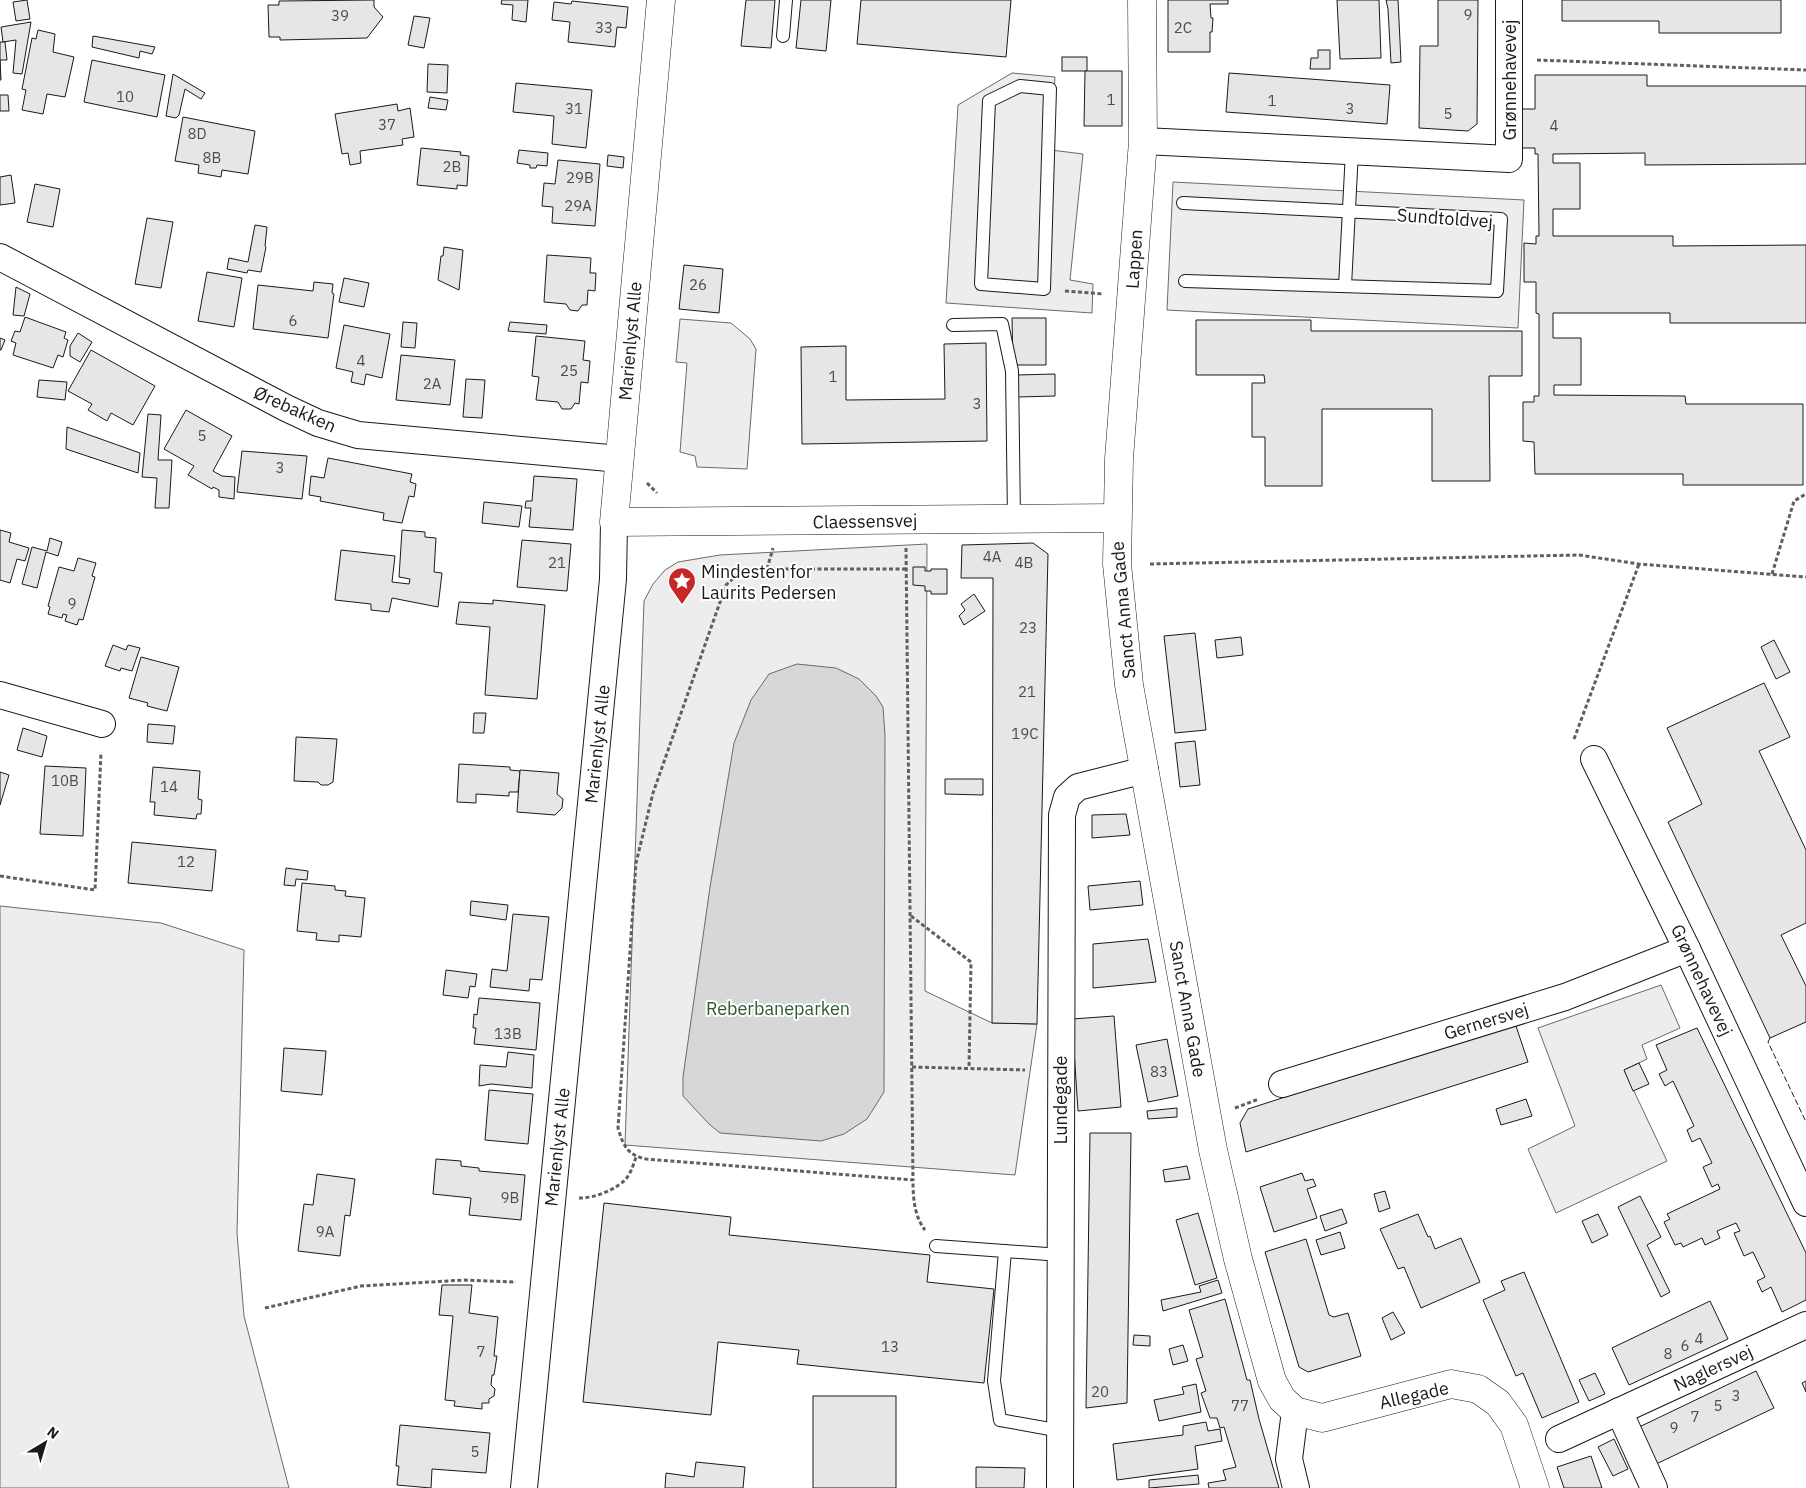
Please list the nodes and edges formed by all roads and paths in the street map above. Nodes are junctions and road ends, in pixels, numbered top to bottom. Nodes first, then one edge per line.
1 (660, 0) edge
2 (786, 0) edge
3 (1142, 0) edge
4 (1509, 0) edge
5 (783, 36) dead end
6 (1509, 59) junction
7 (1806, 70) edge
8 (1143, 141) junction
9 (1352, 151) junction
10 (1183, 203) dead end
11 (1349, 211) junction
12 (0, 257) edge
13 (1185, 282) dead end
14 (1345, 286) junction
15 (1044, 289) junction
16 (1131, 297) junction
17 (952, 325) dead end
18 (620, 459) junction
19 (646, 482) dead end
20 (1806, 494) edge
21 (659, 495) dead end
22 (1116, 518) junction
23 (1014, 519) junction
24 (614, 522) junction
25 (1150, 564) dead end
26 (1639, 564) junction
27 (1772, 574) junction
28 (1806, 577) edge
29 (0, 695) edge
30 (102, 724) joint
31 (1594, 759) joint
32 (1145, 770) junction
33 (0, 876) edge
34 (910, 916) junction
35 (1687, 949) junction
36 (912, 1067) junction
37 (968, 1068) junction
38 (1025, 1070) dead end
39 (1282, 1084) joint
40 (1207, 1117) junction
41 (636, 1157) junction
42 (913, 1180) junction
43 (589, 1199) dead end
44 (1806, 1203) edge
45 (936, 1246) joint
46 (1005, 1251) junction
47 (1060, 1255) junction
48 (544, 1284) junction
49 (265, 1308) dead end
50 (1806, 1325) edge
51 (1295, 1411) junction
52 (1619, 1411) junction
53 (1061, 1431) junction
54 (1558, 1439) dead end
55 (524, 1488) edge
56 (1060, 1488) edge
57 (1296, 1488) edge
58 (1535, 1488) edge
59 (1654, 1488) edge

1 - 18 main road, Marienlyst Alle
2 - 5 lane
3 - 8 main road, Lappen
4 - 6 street, Grønnehavevej
6 - 7 path
6 - 9 street, Grønnehavevej
8 - 9 street
8 - 16 main road, Lappen
9 - 11 lane
10 - 11 lane, Sundtoldvej
11 - 14 lane
11 - 14 lane, Sundtoldvej
12 - 18 street, Ørebakken
13 - 14 lane, Sundtoldvej
15 - 15 lane
15 - 16 path
16 - 22 main road, Lappen
17 - 23 lane
18 - 24 main road, Marienlyst Alle
19 - 21 path
20 - 27 path
22 - 23 main road, Claessensvej
22 - 32 main road, Sanct Anna Gade
23 - 24 main road, Claessensvej
24 - 48 street, Marienlyst Alle
25 - 26 path
26 - 27 path
26 - 31 path
27 - 28 path
29 - 30 street
30 - 33 path
31 - 35 street, Grønnehavevej
32 - 40 main road, Sanct Anna Gade
32 - 47 street, Lundegade
34 - 36 path
34 - 37 path
34 - 41 path
35 - 39 street, Gernersvej
35 - 44 street, Grønnehavevej
36 - 37 path
36 - 42 path
37 - 38 path
39 - 40 path
40 - 51 main road, Sanct Anna Gade
41 - 42 path
41 - 43 path
42 - 45 path
45 - 46 lane
46 - 47 lane
46 - 53 lane
47 - 53 street, Lundegade
48 - 49 path
48 - 55 street, Marienlyst Alle
50 - 52 street, Naglersvej
51 - 57 street
51 - 58 main road, Allegade
52 - 54 street, Naglersvej
52 - 59 street
53 - 56 street, Lundegade

